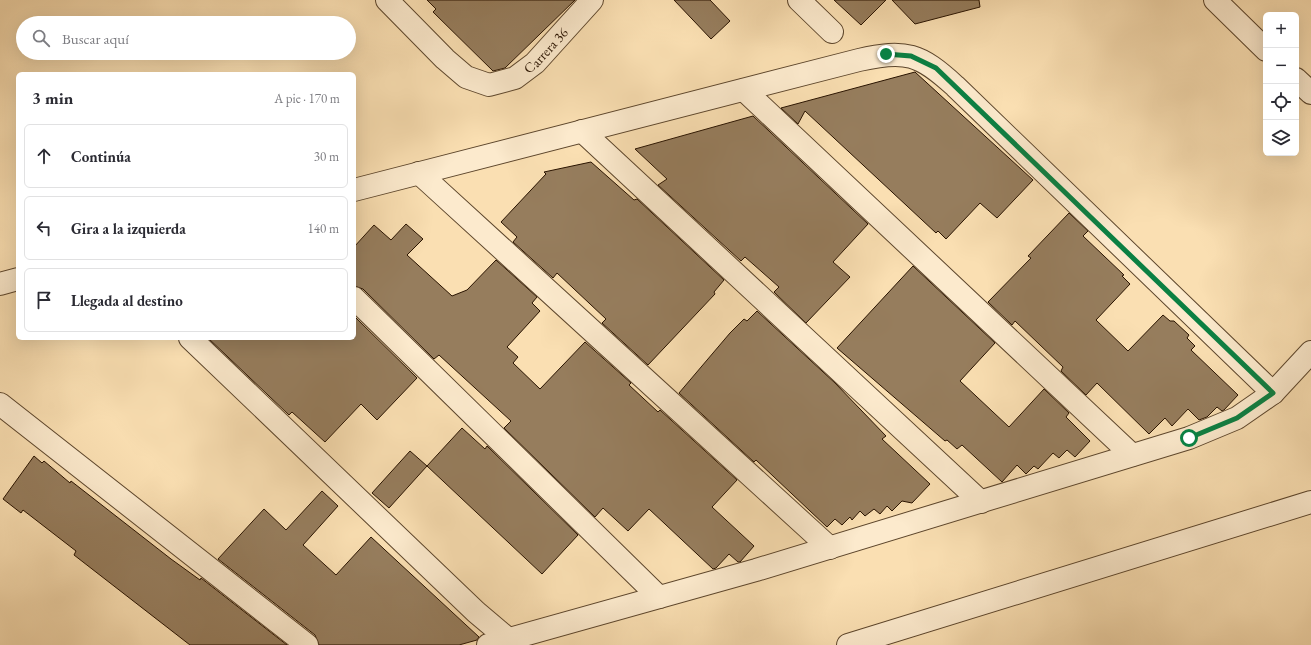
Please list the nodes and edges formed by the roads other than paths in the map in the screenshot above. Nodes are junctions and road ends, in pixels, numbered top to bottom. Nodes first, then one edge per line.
1 (387, 0) edge
2 (592, 0) edge
3 (799, 0) edge
4 (1215, 0) edge
5 (832, 32) dead end
6 (1264, 48) edge
7 (1299, 82) edge
8 (744, 90) junction
9 (1311, 93) edge
10 (582, 131) junction
11 (419, 173) junction
12 (356, 189) edge
13 (16, 279) edge
14 (0, 284) edge
15 (356, 300) edge
16 (192, 340) edge
17 (1311, 352) edge
18 (1273, 393) junction
19 (0, 404) edge
20 (1132, 455) junction
21 (981, 502) junction
22 (1311, 502) edge
23 (830, 548) junction
24 (659, 597) junction
25 (508, 639) junction
26 (307, 645) edge
27 (488, 645) edge
28 (848, 645) edge

1 - 2 street, Carrera 36
3 - 5 street
4 - 6 street
7 - 9 street
8 - 10 street
8 - 18 street
8 - 20 street
10 - 11 street
10 - 21 street
11 - 12 street
11 - 23 street
13 - 14 street
15 - 24 street
16 - 25 street
17 - 18 street
18 - 20 street
19 - 26 street
20 - 21 street
21 - 23 street
22 - 28 street
23 - 24 street
24 - 25 street
25 - 27 street

